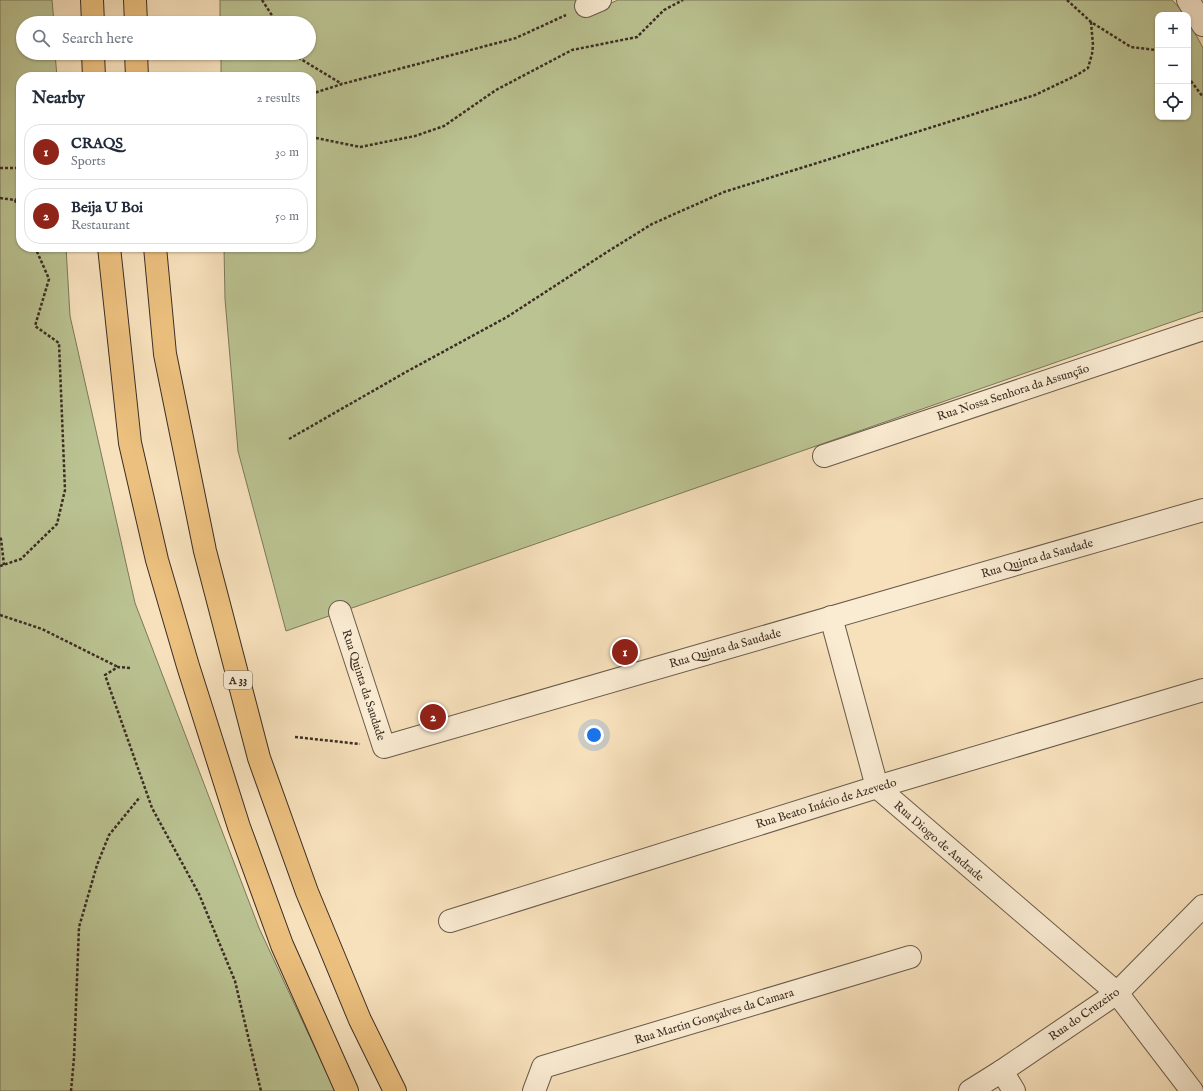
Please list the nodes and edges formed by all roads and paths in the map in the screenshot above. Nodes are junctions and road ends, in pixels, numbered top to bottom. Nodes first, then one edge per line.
1 (92, 0) edge
2 (135, 0) edge
3 (262, 0) edge
4 (683, 0) edge
5 (1067, 0) edge
6 (1188, 0) edge
7 (593, 3) edge
8 (93, 16) edge
9 (136, 16) edge
10 (272, 16) edge
11 (1091, 22) junction
12 (1203, 25) edge
13 (1155, 50) edge
14 (93, 60) edge
15 (136, 60) edge
16 (302, 60) edge
17 (94, 72) edge
18 (136, 72) edge
19 (1191, 81) edge
20 (342, 84) junction
21 (316, 92) edge
22 (1203, 97) edge
23 (316, 138) edge
24 (0, 168) edge
25 (16, 168) edge
26 (0, 198) edge
27 (14, 200) joint
28 (16, 204) edge
29 (37, 252) edge
30 (110, 252) edge
31 (155, 252) edge
32 (1203, 329) edge
33 (289, 439) dead end
34 (824, 456) dead end
35 (1203, 510) edge
36 (0, 538) edge
37 (4, 565) junction
38 (0, 566) edge
39 (340, 612) dead end
40 (0, 615) edge
41 (831, 617) junction
42 (118, 667) junction
43 (130, 668) dead end
44 (1203, 690) edge
45 (295, 736) dead end
46 (384, 746) junction
47 (877, 787) junction
48 (140, 797) dead end
49 (1203, 906) edge
50 (450, 921) dead end
51 (910, 957) dead end
52 (1117, 993) junction
53 (1002, 1071) junction
54 (71, 1091) edge
55 (261, 1091) edge
56 (347, 1091) edge
57 (395, 1091) edge
58 (534, 1091) edge
59 (970, 1091) edge
60 (1014, 1091) edge
61 (1192, 1091) edge

1 - 8 highway
2 - 9 highway
3 - 10 path
4 - 23 path
5 - 11 path
6 - 12 street
7 - 20 path
11 - 13 path
11 - 33 path
14 - 17 highway
15 - 18 highway
16 - 20 path
19 - 22 path
20 - 21 path
24 - 25 path
26 - 27 path
27 - 28 path
29 - 37 path
30 - 56 highway
31 - 57 highway, A 33
32 - 34 street, Rua Nossa Senhora da Assunção
35 - 41 street, Rua Quinta da Saudade
36 - 37 path
37 - 38 path
39 - 46 street, Rua Quinta da Saudade
40 - 42 path
41 - 46 street, Rua Quinta da Saudade
41 - 47 street
42 - 43 path
42 - 55 path
44 - 47 street, Rua Beato Inácio de Azevedo
45 - 46 path
47 - 50 street, Rua Beato Inácio de Azevedo
47 - 52 street, Rua Diogo de Andrade
48 - 54 path
49 - 52 street, Rua do Cruzeiro
51 - 58 street, Rua Martin Gonçalves da Camara
52 - 53 street, Rua do Cruzeiro
52 - 61 street, Rua Diogo de Andrade
53 - 59 street, Rua do Cruzeiro
53 - 60 street

